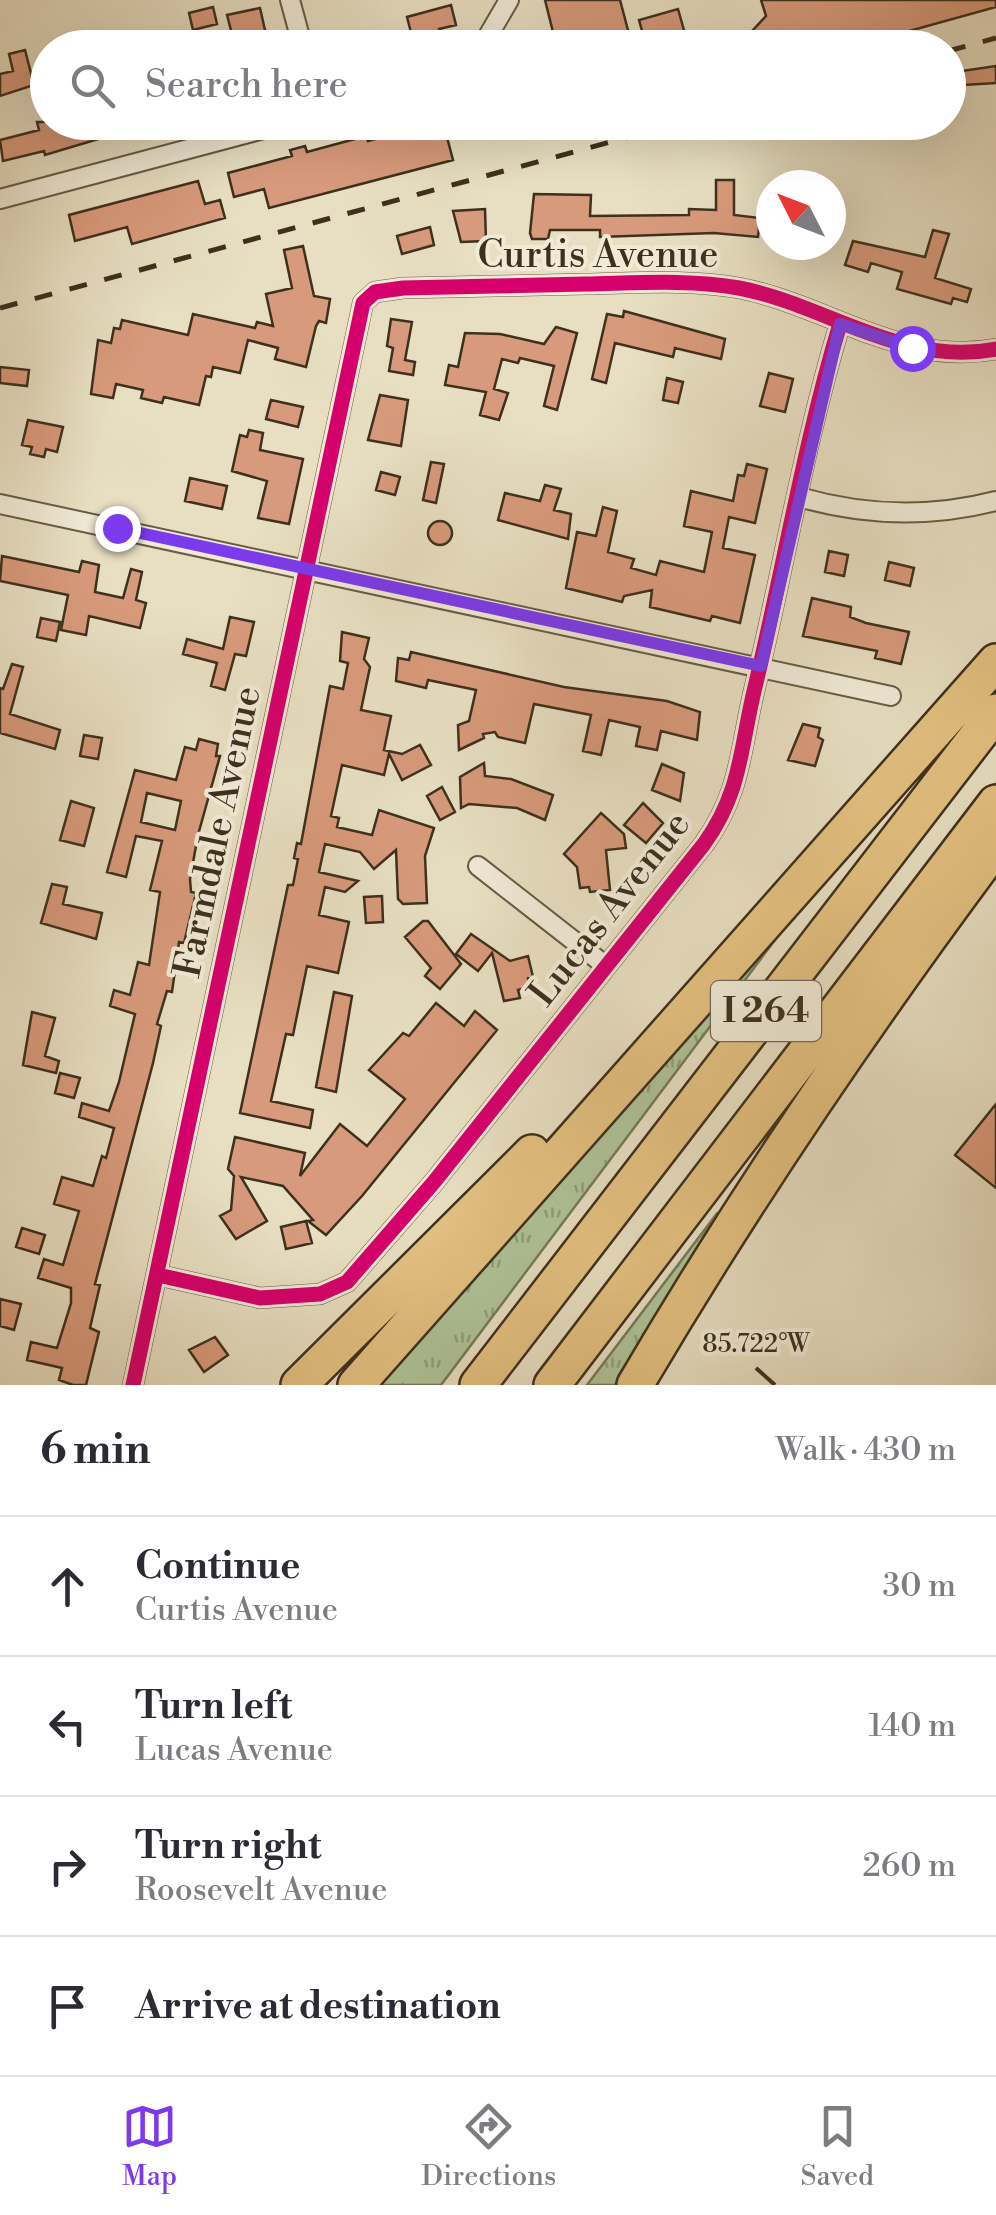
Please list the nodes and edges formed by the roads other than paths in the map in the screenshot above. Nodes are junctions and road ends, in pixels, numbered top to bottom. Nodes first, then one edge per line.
1 (290, 0) edge
2 (510, 0) edge
3 (298, 30) edge
4 (492, 30) edge
5 (222, 140) edge
6 (0, 199) edge
7 (371, 295) joint
8 (840, 324) junction
9 (996, 349) edge
10 (799, 496) junction
11 (996, 501) edge
12 (0, 504) edge
13 (306, 567) junction
14 (996, 662) edge
15 (761, 666) junction
16 (891, 696) dead end
17 (996, 712) edge
18 (996, 803) edge
19 (996, 846) edge
20 (478, 866) dead end
21 (606, 966) junction
22 (637, 1068) junction
23 (158, 1275) junction
24 (133, 1385) edge
25 (299, 1385) edge
26 (356, 1385) edge
27 (478, 1385) edge
28 (552, 1385) edge
29 (635, 1385) edge

1 - 3 street
2 - 4 street
5 - 6 street
7 - 8 street, Curtis Avenue
7 - 13 street, Farmdale Avenue
8 - 9 street, Curtis Avenue
8 - 10 street, Lucas Avenue
10 - 11 street
10 - 15 street, Lucas Avenue
12 - 13 street
13 - 15 street
13 - 23 street, Farmdale Avenue
14 - 22 highway
15 - 16 street
15 - 21 street, Lucas Avenue
17 - 27 highway, I 264
18 - 28 highway, I 264
19 - 29 highway
20 - 21 street
21 - 23 street, Lucas Avenue
22 - 25 highway
22 - 26 highway
23 - 24 street, Farmdale Avenue

